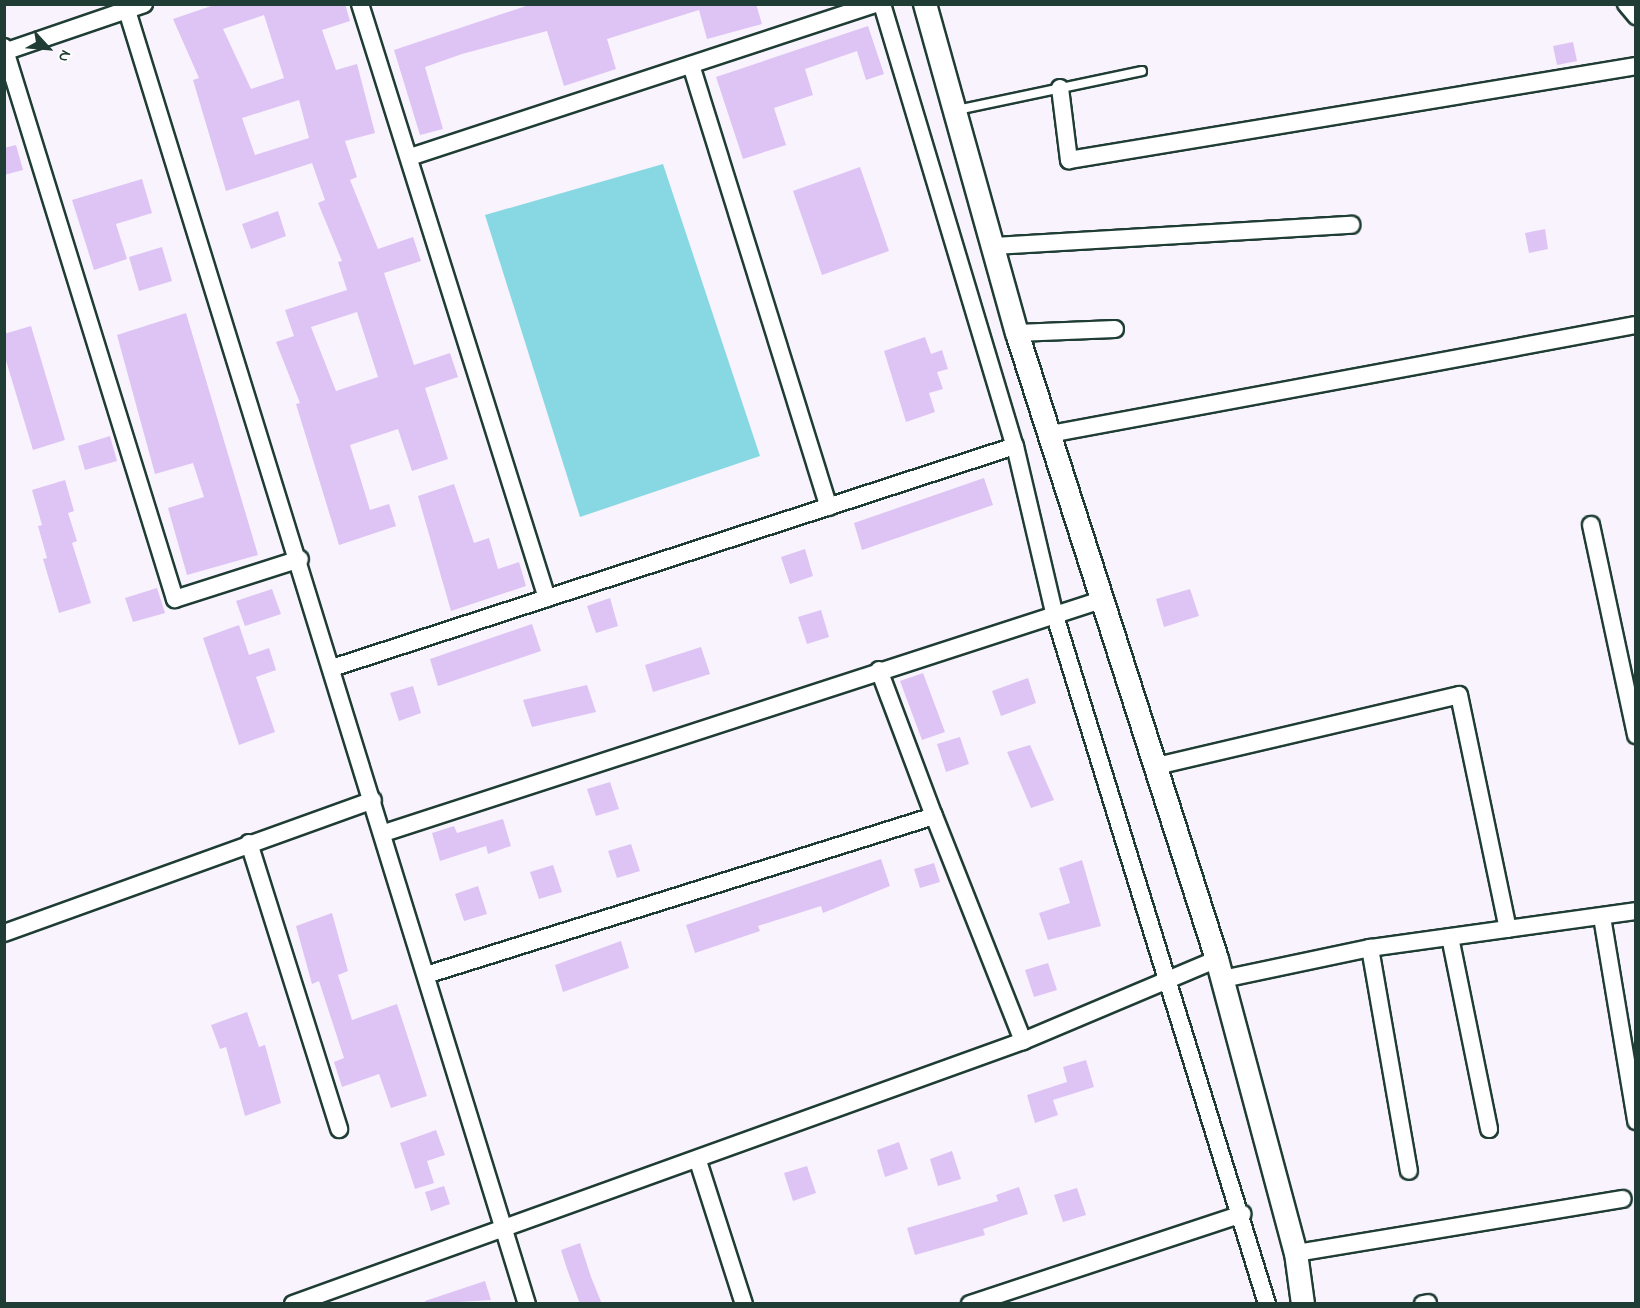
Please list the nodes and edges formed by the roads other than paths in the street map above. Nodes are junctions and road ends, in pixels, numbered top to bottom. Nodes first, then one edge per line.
1 (144, 4) edge
2 (360, 4) edge
3 (876, 4) edge
4 (882, 4) edge
5 (925, 4) edge
6 (1626, 4) edge
7 (126, 7) edge
8 (1635, 15) edge
9 (5, 50) edge
10 (691, 65) junction
11 (1635, 66) edge
12 (1142, 70) dead end
13 (1060, 88) junction
14 (957, 111) junction
15 (410, 157) junction
16 (1351, 225) dead end
17 (994, 246) junction
18 (1635, 325) edge
19 (1115, 329) dead end
20 (1017, 333) junction
21 (1050, 434) junction
22 (1015, 446) junction
23 (829, 507) junction
24 (1591, 525) dead end
25 (300, 559) junction
26 (547, 598) junction
27 (1104, 599) junction
28 (1055, 616) junction
29 (332, 668) junction
30 (879, 669) junction
31 (1635, 735) edge
32 (1156, 766) junction
33 (373, 800) junction
34 (934, 816) junction
35 (384, 833) junction
36 (249, 843) junction
37 (1635, 911) edge
38 (1602, 916) junction
39 (1508, 929) junction
40 (4, 933) edge
41 (1450, 937) junction
42 (1370, 948) junction
43 (1220, 969) junction
44 (429, 974) junction
45 (1167, 983) junction
46 (1023, 1041) junction
47 (1635, 1121) edge
48 (339, 1129) dead end
49 (1489, 1129) dead end
50 (698, 1161) junction
51 (1409, 1171) dead end
52 (1623, 1199) dead end
53 (1242, 1214) junction
54 (503, 1232) junction
55 (1296, 1253) junction
56 (293, 1304) edge
57 (527, 1304) edge
58 (744, 1304) edge
59 (970, 1304) edge
60 (1267, 1304) edge
61 (1303, 1304) edge

1 - 7 street
2 - 15 street
3 - 10 street
4 - 22 street
5 - 14 street
6 - 8 street
7 - 9 street
7 - 25 street
9 - 25 street
10 - 15 street
10 - 23 street
11 - 13 street
12 - 13 lane
13 - 14 lane
14 - 17 street
15 - 26 street
16 - 17 street
17 - 20 street
18 - 21 street
19 - 20 street
20 - 21 street
21 - 27 street
22 - 23 street
22 - 28 street
23 - 26 street
24 - 31 street
25 - 29 street
26 - 29 street
27 - 28 street
27 - 32 street
28 - 30 street
28 - 45 street
29 - 33 street
30 - 34 street
30 - 35 street
32 - 39 street
32 - 43 street
33 - 35 street
33 - 36 street
34 - 44 street
34 - 46 street
35 - 44 street
36 - 40 street
36 - 48 street
37 - 38 street
38 - 39 street
38 - 47 street
39 - 41 street
41 - 42 street
41 - 49 street
42 - 43 street
42 - 51 street
43 - 45 street
43 - 55 street
44 - 54 street
45 - 46 street
45 - 53 street
46 - 50 street
50 - 54 street
50 - 58 street
52 - 55 street
53 - 59 street
53 - 60 street
54 - 56 street
54 - 57 street
55 - 61 street

